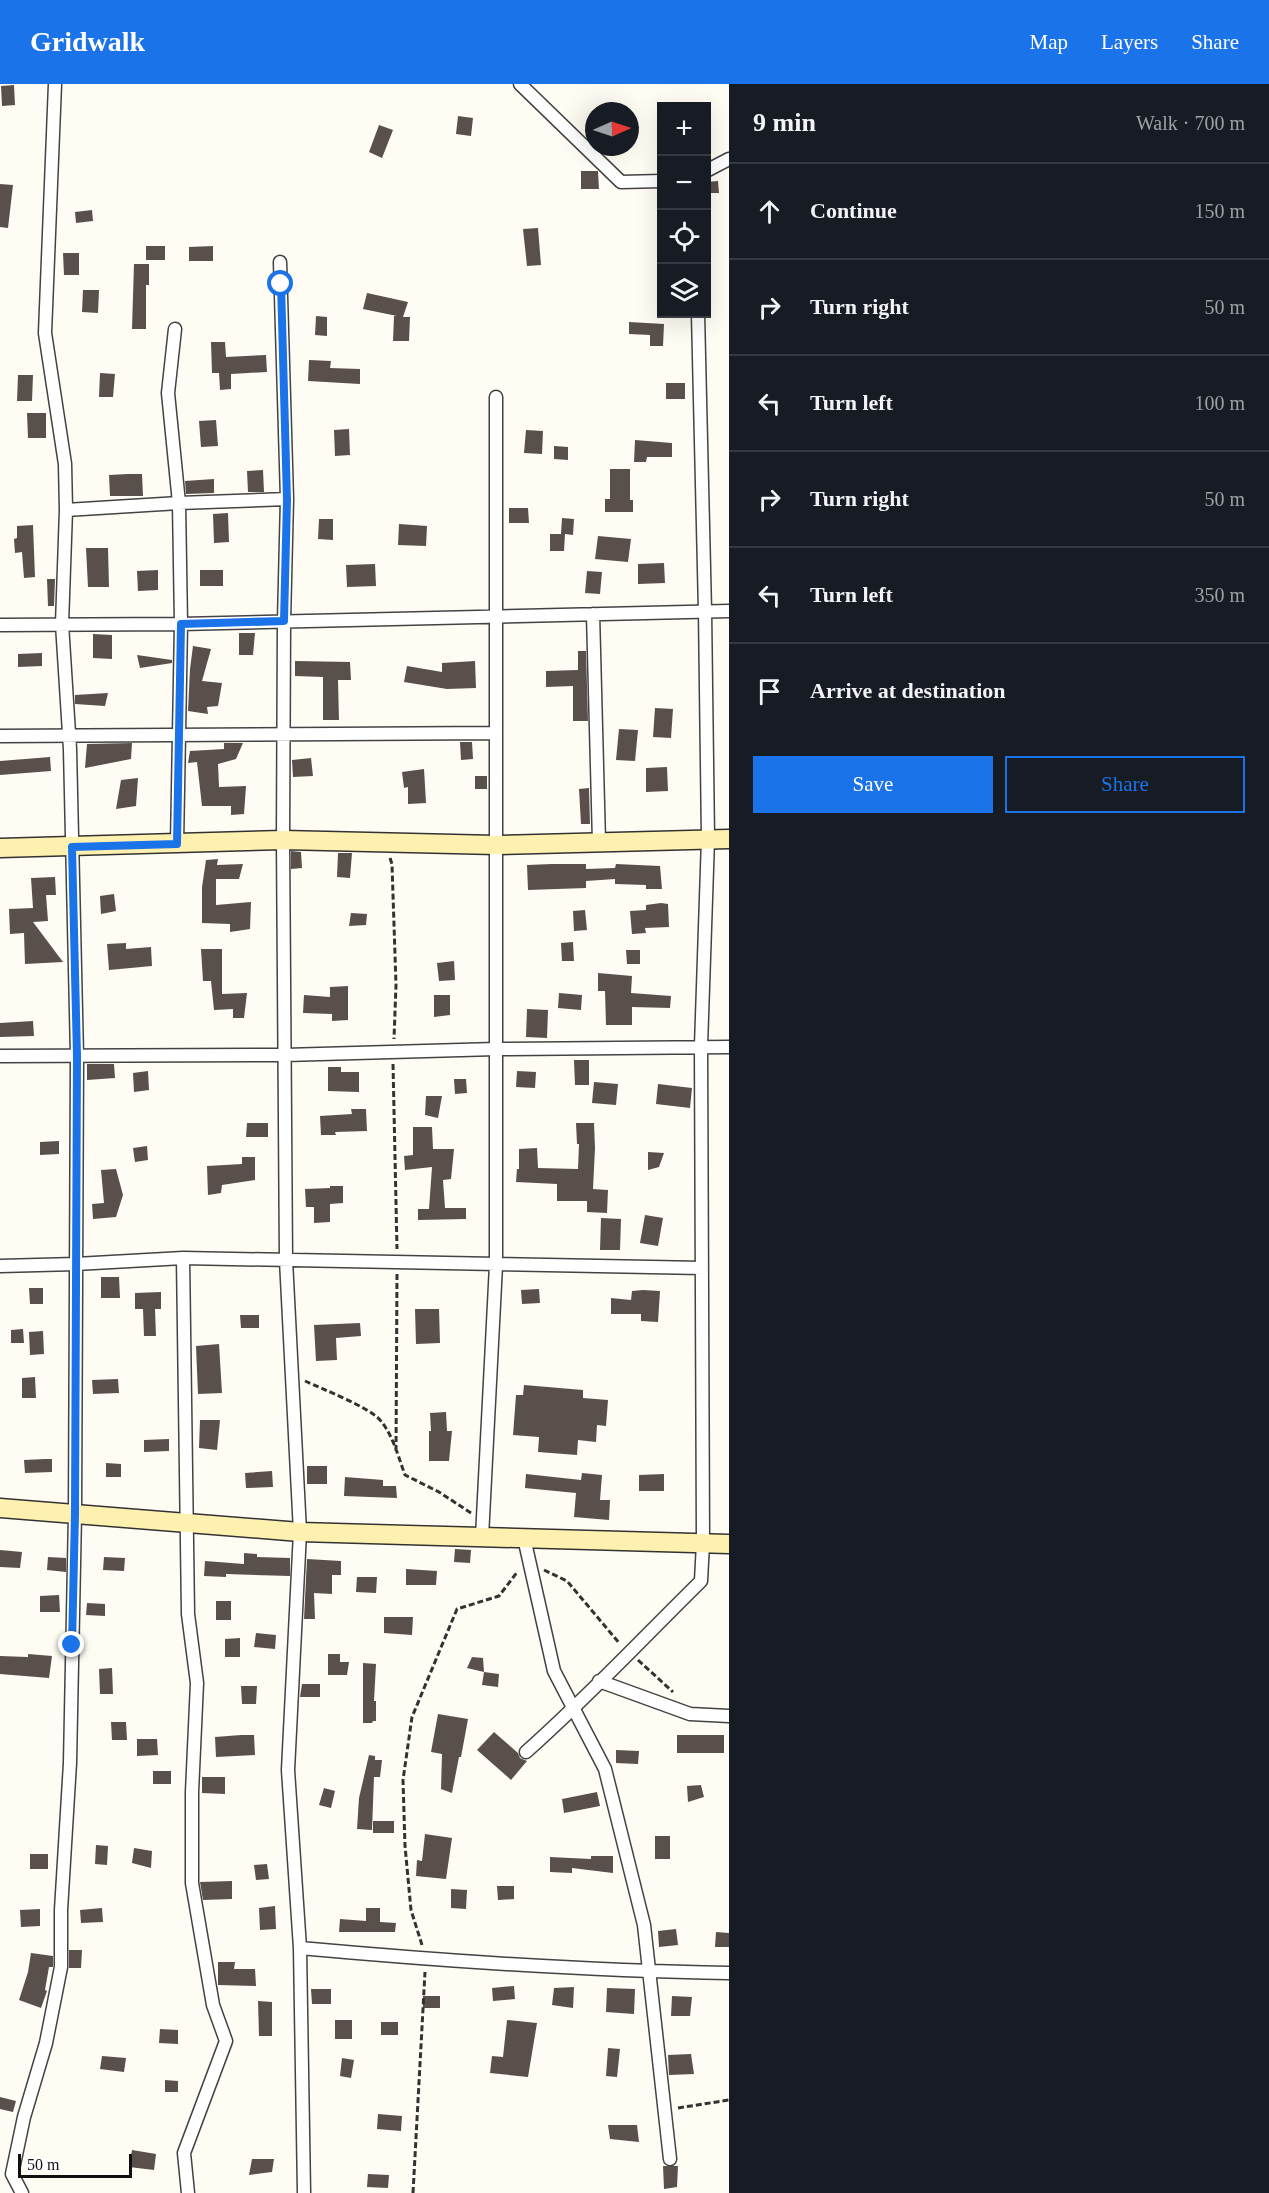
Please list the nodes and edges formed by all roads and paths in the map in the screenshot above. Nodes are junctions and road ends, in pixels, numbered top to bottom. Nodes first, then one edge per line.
1 (55, 84) edge
2 (520, 84) edge
3 (729, 159) edge
4 (711, 168) edge
5 (657, 181) edge
6 (280, 262) dead end
7 (698, 318) edge
8 (175, 328) dead end
9 (496, 397) dead end
10 (287, 500) junction
11 (179, 503) junction
12 (66, 510) junction
13 (705, 611) junction
14 (729, 611) edge
15 (593, 614) junction
16 (496, 616) junction
17 (284, 621) junction
18 (62, 624) junction
19 (181, 624) junction
20 (0, 625) edge
21 (284, 732) junction
22 (496, 733) junction
23 (179, 734) junction
24 (69, 735) junction
25 (0, 736) edge
26 (708, 839) junction
27 (729, 839) edge
28 (283, 840) junction
29 (383, 842) junction
30 (599, 842) junction
31 (177, 844) junction
32 (496, 845) junction
33 (72, 847) junction
34 (0, 848) edge
35 (700, 1046) junction
36 (729, 1047) edge
37 (496, 1049) junction
38 (393, 1052) junction
39 (285, 1055) junction
40 (0, 1056) edge
41 (77, 1056) junction
42 (183, 1258) junction
43 (286, 1260) junction
44 (397, 1263) junction
45 (76, 1264) junction
46 (496, 1265) junction
47 (0, 1266) edge
48 (702, 1268) junction
49 (292, 1380) junction
50 (396, 1451) junction
51 (0, 1508) edge
52 (75, 1514) junction
53 (188, 1523) junction
54 (483, 1529) junction
55 (300, 1532) junction
56 (524, 1538) junction
57 (703, 1543) junction
58 (729, 1544) edge
59 (528, 1558) junction
60 (629, 1652) junction
61 (599, 1681) junction
62 (675, 1694) dead end
63 (573, 1710) junction
64 (729, 1716) edge
65 (526, 1752) dead end
66 (300, 1948) junction
67 (426, 1959) junction
68 (649, 1972) junction
69 (729, 1973) edge
70 (729, 2100) edge
71 (664, 2111) junction
72 (670, 2158) dead end
73 (22, 2193) edge
74 (188, 2193) edge
75 (304, 2193) edge
76 (413, 2193) edge

1 - 12 street
2 - 5 street
3 - 4 street
6 - 10 street
7 - 13 street
8 - 11 street
9 - 16 street
10 - 11 street
10 - 17 street
11 - 12 street
11 - 19 street
12 - 18 street
13 - 14 street
13 - 15 street
13 - 26 street
15 - 16 street
15 - 30 street
16 - 17 street
16 - 22 street
17 - 19 street
17 - 21 street
18 - 19 street
18 - 20 street
18 - 24 street
19 - 23 street
21 - 22 street
21 - 23 street
21 - 28 street
22 - 32 street
23 - 24 street
23 - 31 street
24 - 25 street
24 - 33 street
26 - 27 street
26 - 30 street
26 - 35 street
28 - 29 street
28 - 31 street
28 - 39 street
29 - 32 street
29 - 38 path
30 - 32 street
31 - 33 street
32 - 37 street
33 - 34 street
33 - 41 street
35 - 36 street
35 - 37 street
35 - 48 street
37 - 38 street
37 - 46 street
38 - 39 street
38 - 44 path
39 - 41 street
39 - 43 street
40 - 41 street
41 - 45 street
42 - 43 street
42 - 45 street
42 - 53 street
43 - 44 street
43 - 49 street
44 - 46 street
44 - 50 path
45 - 47 street
45 - 52 street
46 - 48 street
46 - 54 street
48 - 57 street
49 - 50 path
49 - 55 street
50 - 54 path
51 - 52 street
52 - 53 street
52 - 73 street
53 - 55 street
53 - 74 street
54 - 55 street
54 - 56 street
55 - 66 street
56 - 57 street
56 - 59 street
57 - 58 street
57 - 60 street
59 - 60 path
59 - 63 street
59 - 67 path
60 - 61 street
60 - 62 path
61 - 63 street
61 - 64 street
63 - 65 street
63 - 68 street
66 - 67 street
66 - 75 street
67 - 68 street
67 - 76 path
68 - 69 street
68 - 71 street
70 - 71 path
71 - 72 street

